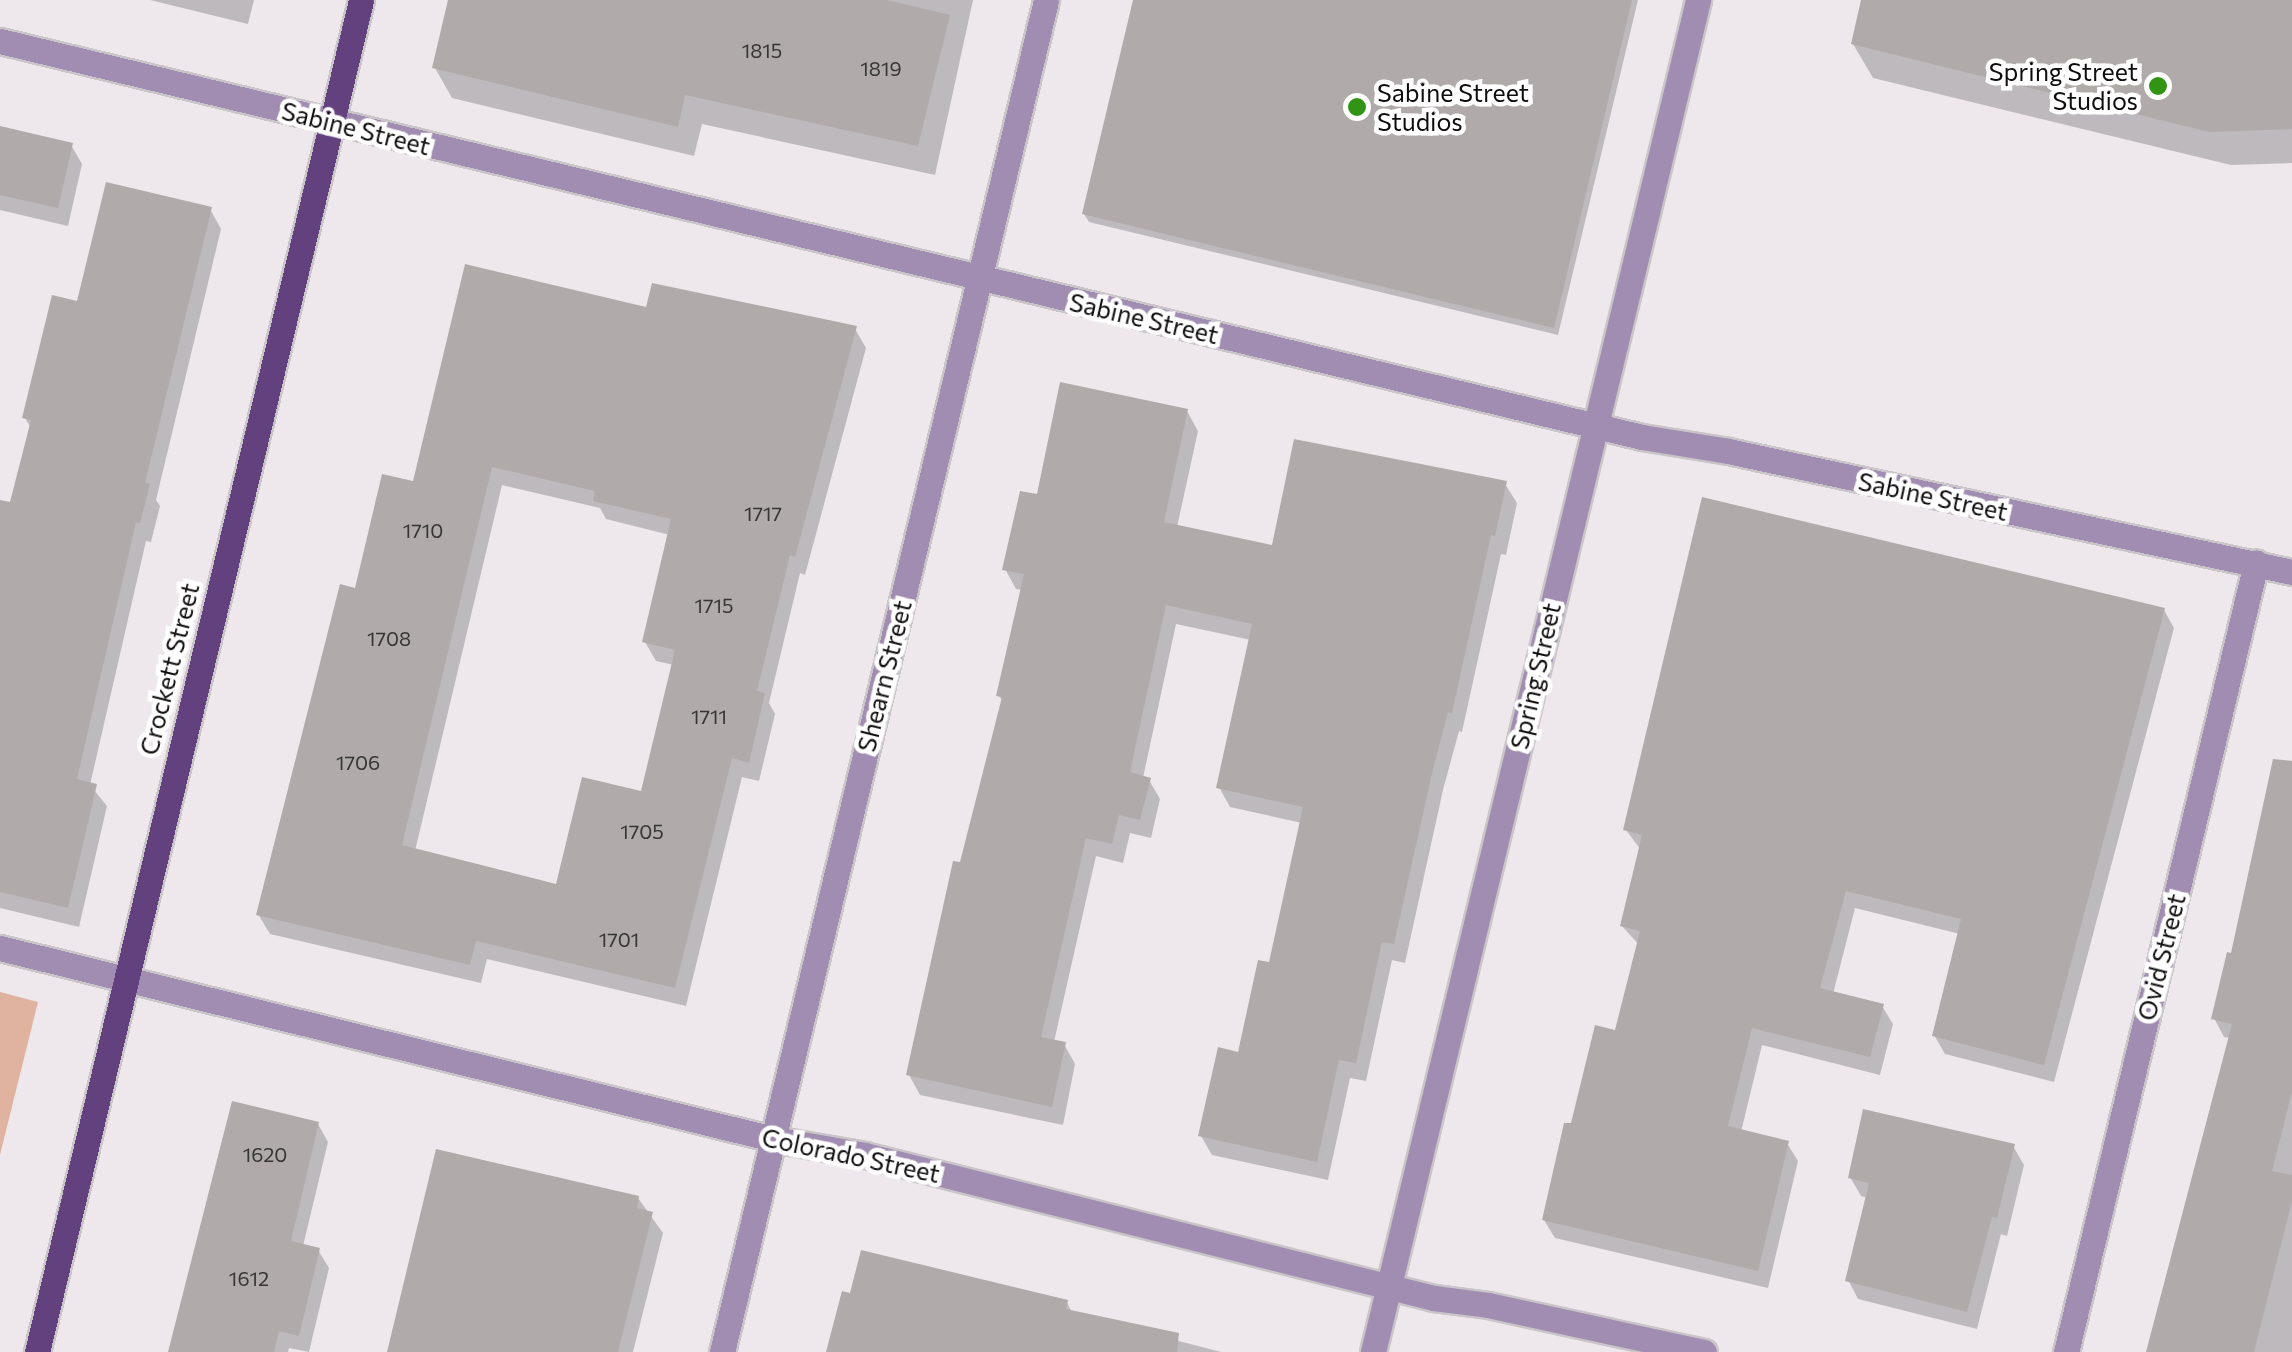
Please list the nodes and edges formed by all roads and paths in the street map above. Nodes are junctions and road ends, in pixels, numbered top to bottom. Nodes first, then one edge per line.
1 (361, 0) edge
2 (1046, 0) edge
3 (1698, 0) edge
4 (0, 41) edge
5 (332, 122) junction
6 (979, 278) junction
7 (1596, 426) junction
8 (2256, 563) junction
9 (2292, 572) edge
10 (0, 948) edge
11 (125, 977) junction
12 (773, 1139) junction
13 (1389, 1286) junction
14 (37, 1352) edge
15 (722, 1352) edge
16 (1373, 1352) edge
17 (1704, 1352) edge
18 (2066, 1352) edge

1 - 5 main road, Crockett Street
2 - 6 street, Shearn Street
3 - 7 street, Spring Street
4 - 5 street, Sabine Street
5 - 6 street, Sabine Street
5 - 11 main road, Crockett Street
6 - 7 street, Sabine Street
6 - 12 street, Shearn Street
7 - 8 street, Sabine Street
7 - 13 street, Spring Street
8 - 9 street, Sabine Street
8 - 18 street, Ovid Street
10 - 11 street, Colorado Street
11 - 12 street, Colorado Street
11 - 14 main road, Crockett Street
12 - 13 street, Colorado Street
12 - 15 street, Shearn Street
13 - 16 street, Spring Street
13 - 17 street, Colorado Street

